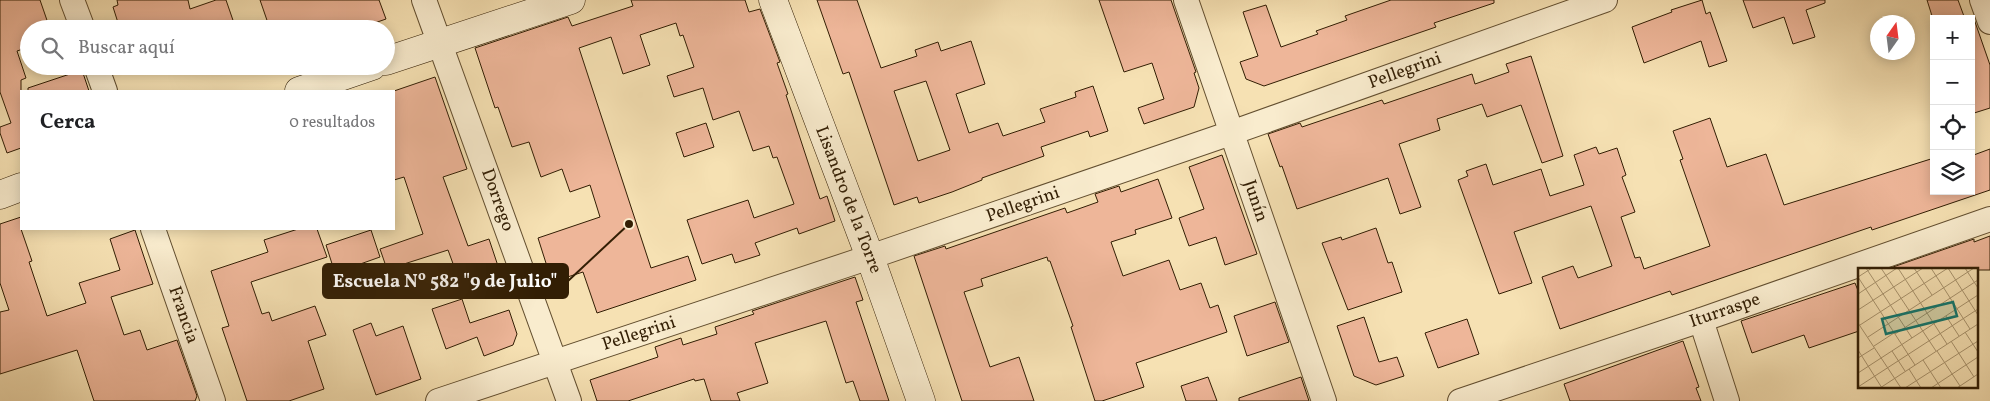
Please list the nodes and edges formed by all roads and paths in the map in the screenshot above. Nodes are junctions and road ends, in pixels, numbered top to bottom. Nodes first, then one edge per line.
1 (72, 0) edge
2 (424, 0) edge
3 (571, 0) edge
4 (773, 0) edge
5 (1186, 0) edge
6 (1982, 0) edge
7 (1593, 2) edge
8 (80, 20) edge
9 (1990, 22) edge
10 (440, 43) junction
11 (395, 58) edge
12 (99, 75) edge
13 (346, 75) edge
14 (105, 90) edge
15 (302, 90) edge
16 (1232, 133) junction
17 (20, 187) edge
18 (0, 195) edge
19 (1990, 219) edge
20 (153, 230) edge
21 (870, 257) junction
22 (1701, 320) junction
23 (555, 361) junction
24 (213, 401) edge
25 (438, 401) edge
26 (568, 401) edge
27 (921, 401) edge
28 (1324, 401) edge
29 (1460, 401) edge
30 (1727, 401) edge

1 - 8 street
2 - 10 street, Dorrego
3 - 10 main road
4 - 21 main road, Lisandro de la Torre
5 - 16 street, Junín
6 - 9 street
7 - 16 street, Pellegrini
10 - 11 main road
10 - 23 street, Dorrego
12 - 14 street
13 - 15 main road
16 - 21 street, Pellegrini
16 - 28 street, Junín
17 - 18 main road
19 - 22 street, Iturraspe
20 - 24 street, Francia
21 - 23 street, Pellegrini
21 - 27 main road, Lisandro de la Torre
22 - 29 street, Iturraspe
22 - 30 street
23 - 25 street, Pellegrini
23 - 26 street, Dorrego

